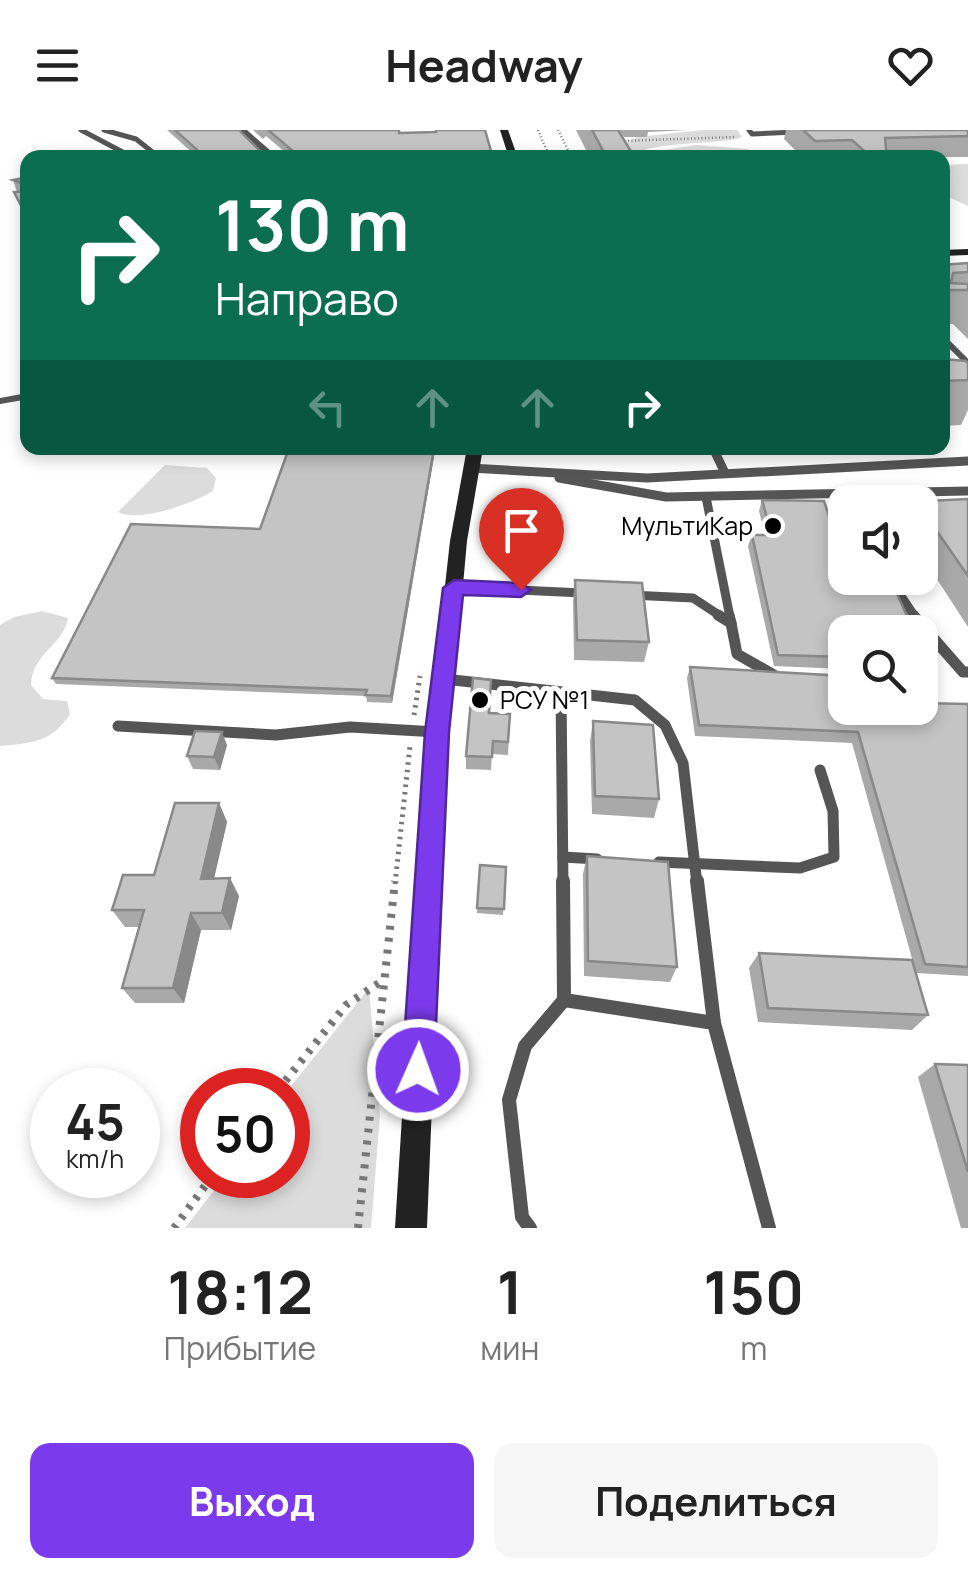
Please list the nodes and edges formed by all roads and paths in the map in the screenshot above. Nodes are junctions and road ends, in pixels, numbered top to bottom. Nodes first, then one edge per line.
1 (81, 130) edge
2 (104, 130) edge
3 (242, 130) edge
4 (654, 130) edge
5 (811, 132) edge
6 (747, 133) edge
7 (661, 139) junction
8 (619, 141) edge
9 (126, 150) edge
10 (150, 150) edge
11 (266, 150) edge
12 (950, 344) edge
13 (968, 363) edge
14 (716, 455) edge
15 (473, 458) edge
16 (968, 461) edge
17 (534, 472) junction
18 (725, 474) junction
19 (968, 491) edge
20 (938, 492) edge
21 (828, 496) edge
22 (706, 497) junction
23 (454, 588) junction
24 (599, 593) edge
25 (618, 594) edge
26 (901, 595) edge
27 (731, 623) junction
28 (968, 672) edge
29 (788, 675) edge
30 (431, 676) junction
31 (561, 692) junction
32 (118, 726) dead end
33 (412, 731) junction
34 (437, 732) junction
35 (820, 770) dead end
36 (563, 857) junction
37 (620, 860) edge
38 (638, 861) edge
39 (695, 864) junction
40 (382, 981) junction
41 (564, 1000) junction
42 (714, 1022) junction
43 (296, 1068) edge
44 (196, 1198) edge
45 (771, 1227) edge
46 (174, 1228) edge
47 (358, 1228) edge
48 (412, 1228) edge
49 (530, 1228) edge

1 - 9 lane
2 - 10 lane
3 - 11 street
4 - 7 path
5 - 6 lane
6 - 7 path
7 - 8 path
12 - 13 lane
14 - 18 lane
15 - 17 lane
15 - 23 main road
16 - 18 lane
17 - 18 lane
17 - 22 lane
19 - 20 lane
21 - 22 lane
22 - 27 lane
23 - 24 lane
23 - 30 main road
25 - 27 lane
26 - 28 lane
27 - 29 lane
30 - 31 lane
30 - 33 path
30 - 34 main road
31 - 36 lane
31 - 39 lane
32 - 33 lane
33 - 34 lane
33 - 40 path
34 - 48 main road
35 - 39 lane
36 - 37 lane
36 - 41 lane
38 - 39 lane
39 - 42 lane
40 - 43 path
40 - 47 path
41 - 42 lane
41 - 49 lane
42 - 45 lane
44 - 46 path

